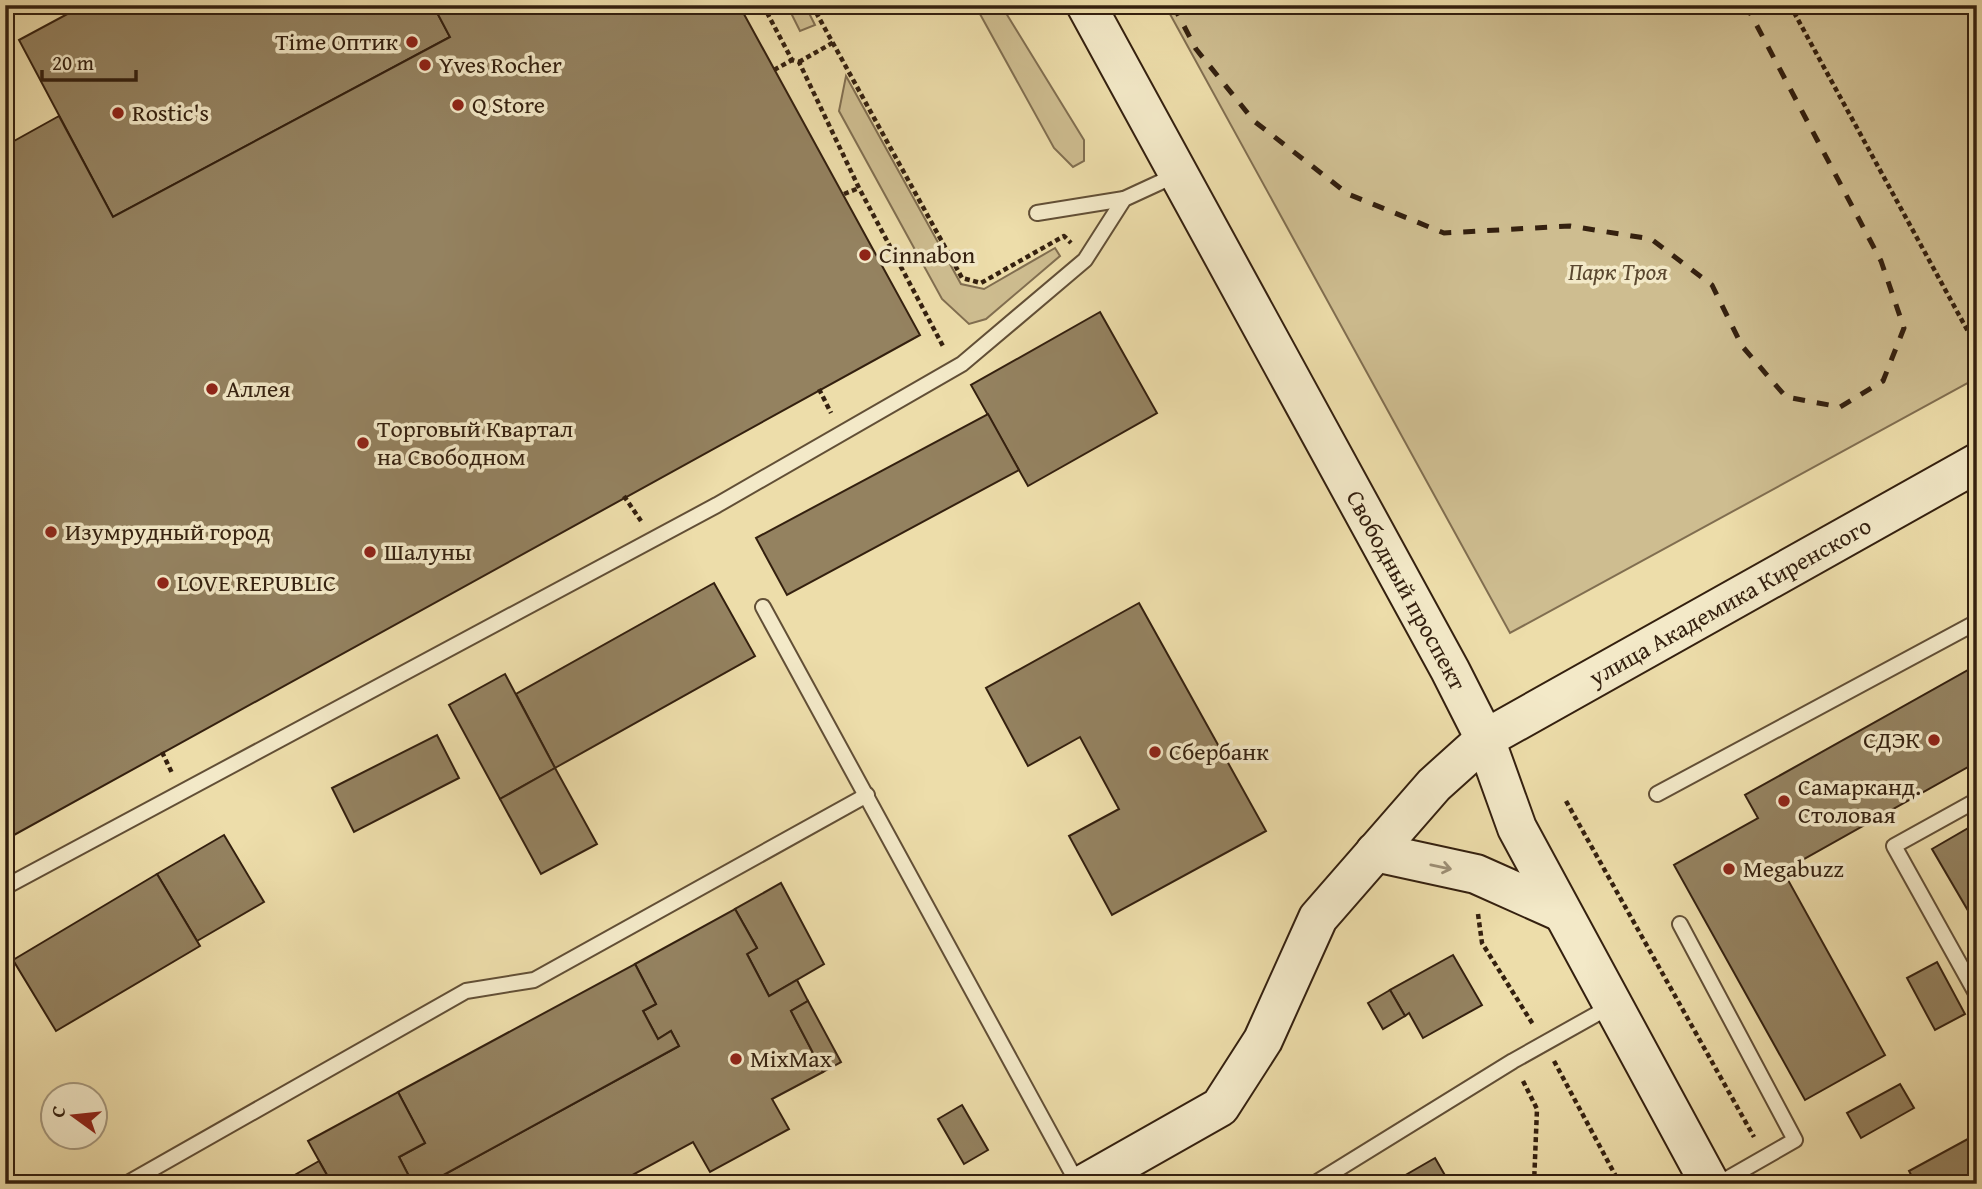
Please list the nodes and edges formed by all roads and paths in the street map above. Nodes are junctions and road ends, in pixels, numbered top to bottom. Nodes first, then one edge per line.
1 (763, 5) edge
2 (812, 5) edge
3 (1086, 5) edge
4 (1790, 5) edge
5 (834, 42) junction
6 (792, 60) junction
7 (799, 62) junction
8 (774, 70) dead end
9 (1179, 173) junction
10 (859, 188) junction
11 (844, 194) dead end
12 (1125, 199) junction
13 (1037, 213) dead end
14 (1085, 260) junction
15 (1977, 348) edge
16 (954, 368) junction
17 (1972, 476) edge
18 (624, 496) dead end
19 (653, 540) junction
20 (763, 607) dead end
21 (1977, 622) edge
22 (1485, 739) junction
23 (1657, 794) dead end
24 (867, 795) junction
25 (1977, 800) edge
26 (1566, 801) dead end
27 (1375, 852) junction
28 (5, 887) edge
29 (1561, 912) junction
30 (1679, 924) dead end
31 (1977, 995) edge
32 (1611, 1006) junction
33 (1513, 1061) junction
34 (1767, 1159) junction
35 (126, 1184) edge
36 (1078, 1184) edge
37 (1084, 1184) edge
38 (1314, 1184) edge
39 (1534, 1184) edge
40 (1710, 1184) edge
41 (1718, 1184) edge

1 - 6 path
2 - 5 path
3 - 9 main road, Свободный проспект
4 - 15 path
5 - 7 path
5 - 14 path
6 - 7 path
6 - 8 path
7 - 10 path
9 - 12 lane
9 - 22 main road, Свободный проспект
10 - 11 path
10 - 16 path
12 - 13 lane
12 - 14 lane
14 - 16 lane
16 - 19 lane
17 - 22 main road, улица Академика Киренского
18 - 19 path
19 - 28 lane
20 - 24 lane
21 - 23 lane
22 - 27 main road, улица Академика Киренского
22 - 29 main road, Свободный проспект
24 - 35 lane
24 - 36 lane
25 - 31 lane
26 - 34 path
27 -> 29 main road
27 - 37 main road, улица Академика Киренского
29 - 32 main road, Свободный проспект
30 - 34 lane
32 - 33 lane
32 - 40 main road, Свободный проспект
33 - 38 lane
33 - 39 path
34 - 41 lane

